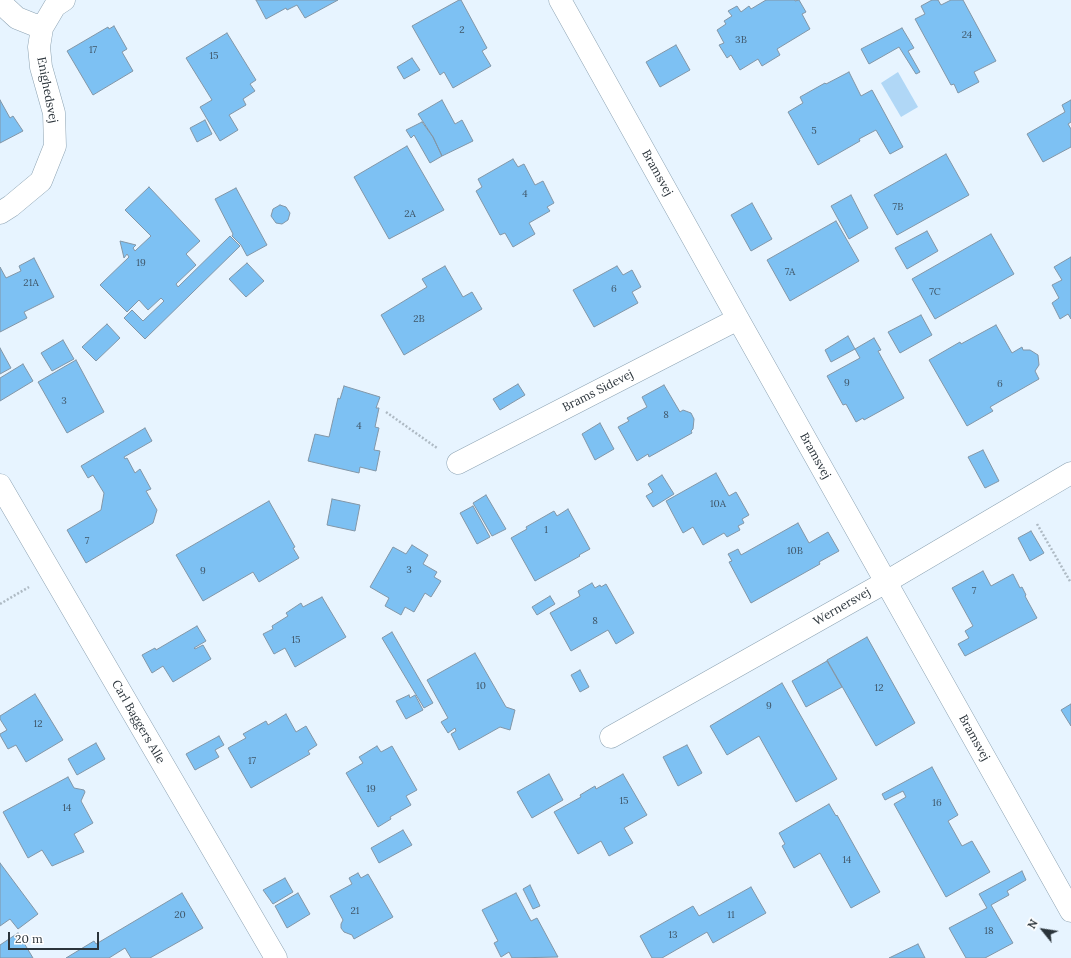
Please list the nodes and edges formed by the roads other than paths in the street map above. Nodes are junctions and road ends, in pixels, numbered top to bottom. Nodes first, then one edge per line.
1 (1, 0) edge
2 (64, 0) edge
3 (560, 0) edge
4 (42, 28) junction
5 (0, 213) edge
6 (738, 319) junction
7 (458, 463) road end
8 (1071, 473) edge
9 (0, 485) edge
10 (886, 582) junction
11 (611, 738) dead end
12 (1071, 911) edge
13 (276, 958) edge

1 - 4 street
2 - 4 street, Enighedsvej
3 - 6 street, Bramsvej
4 - 5 street, Enighedsvej
6 - 7 street, Brams Sidevej
6 - 10 street, Bramsvej
8 - 10 street, Wernersvej
9 - 13 street, Carl Baggers Alle
10 - 11 street, Wernersvej
10 - 12 street, Bramsvej

